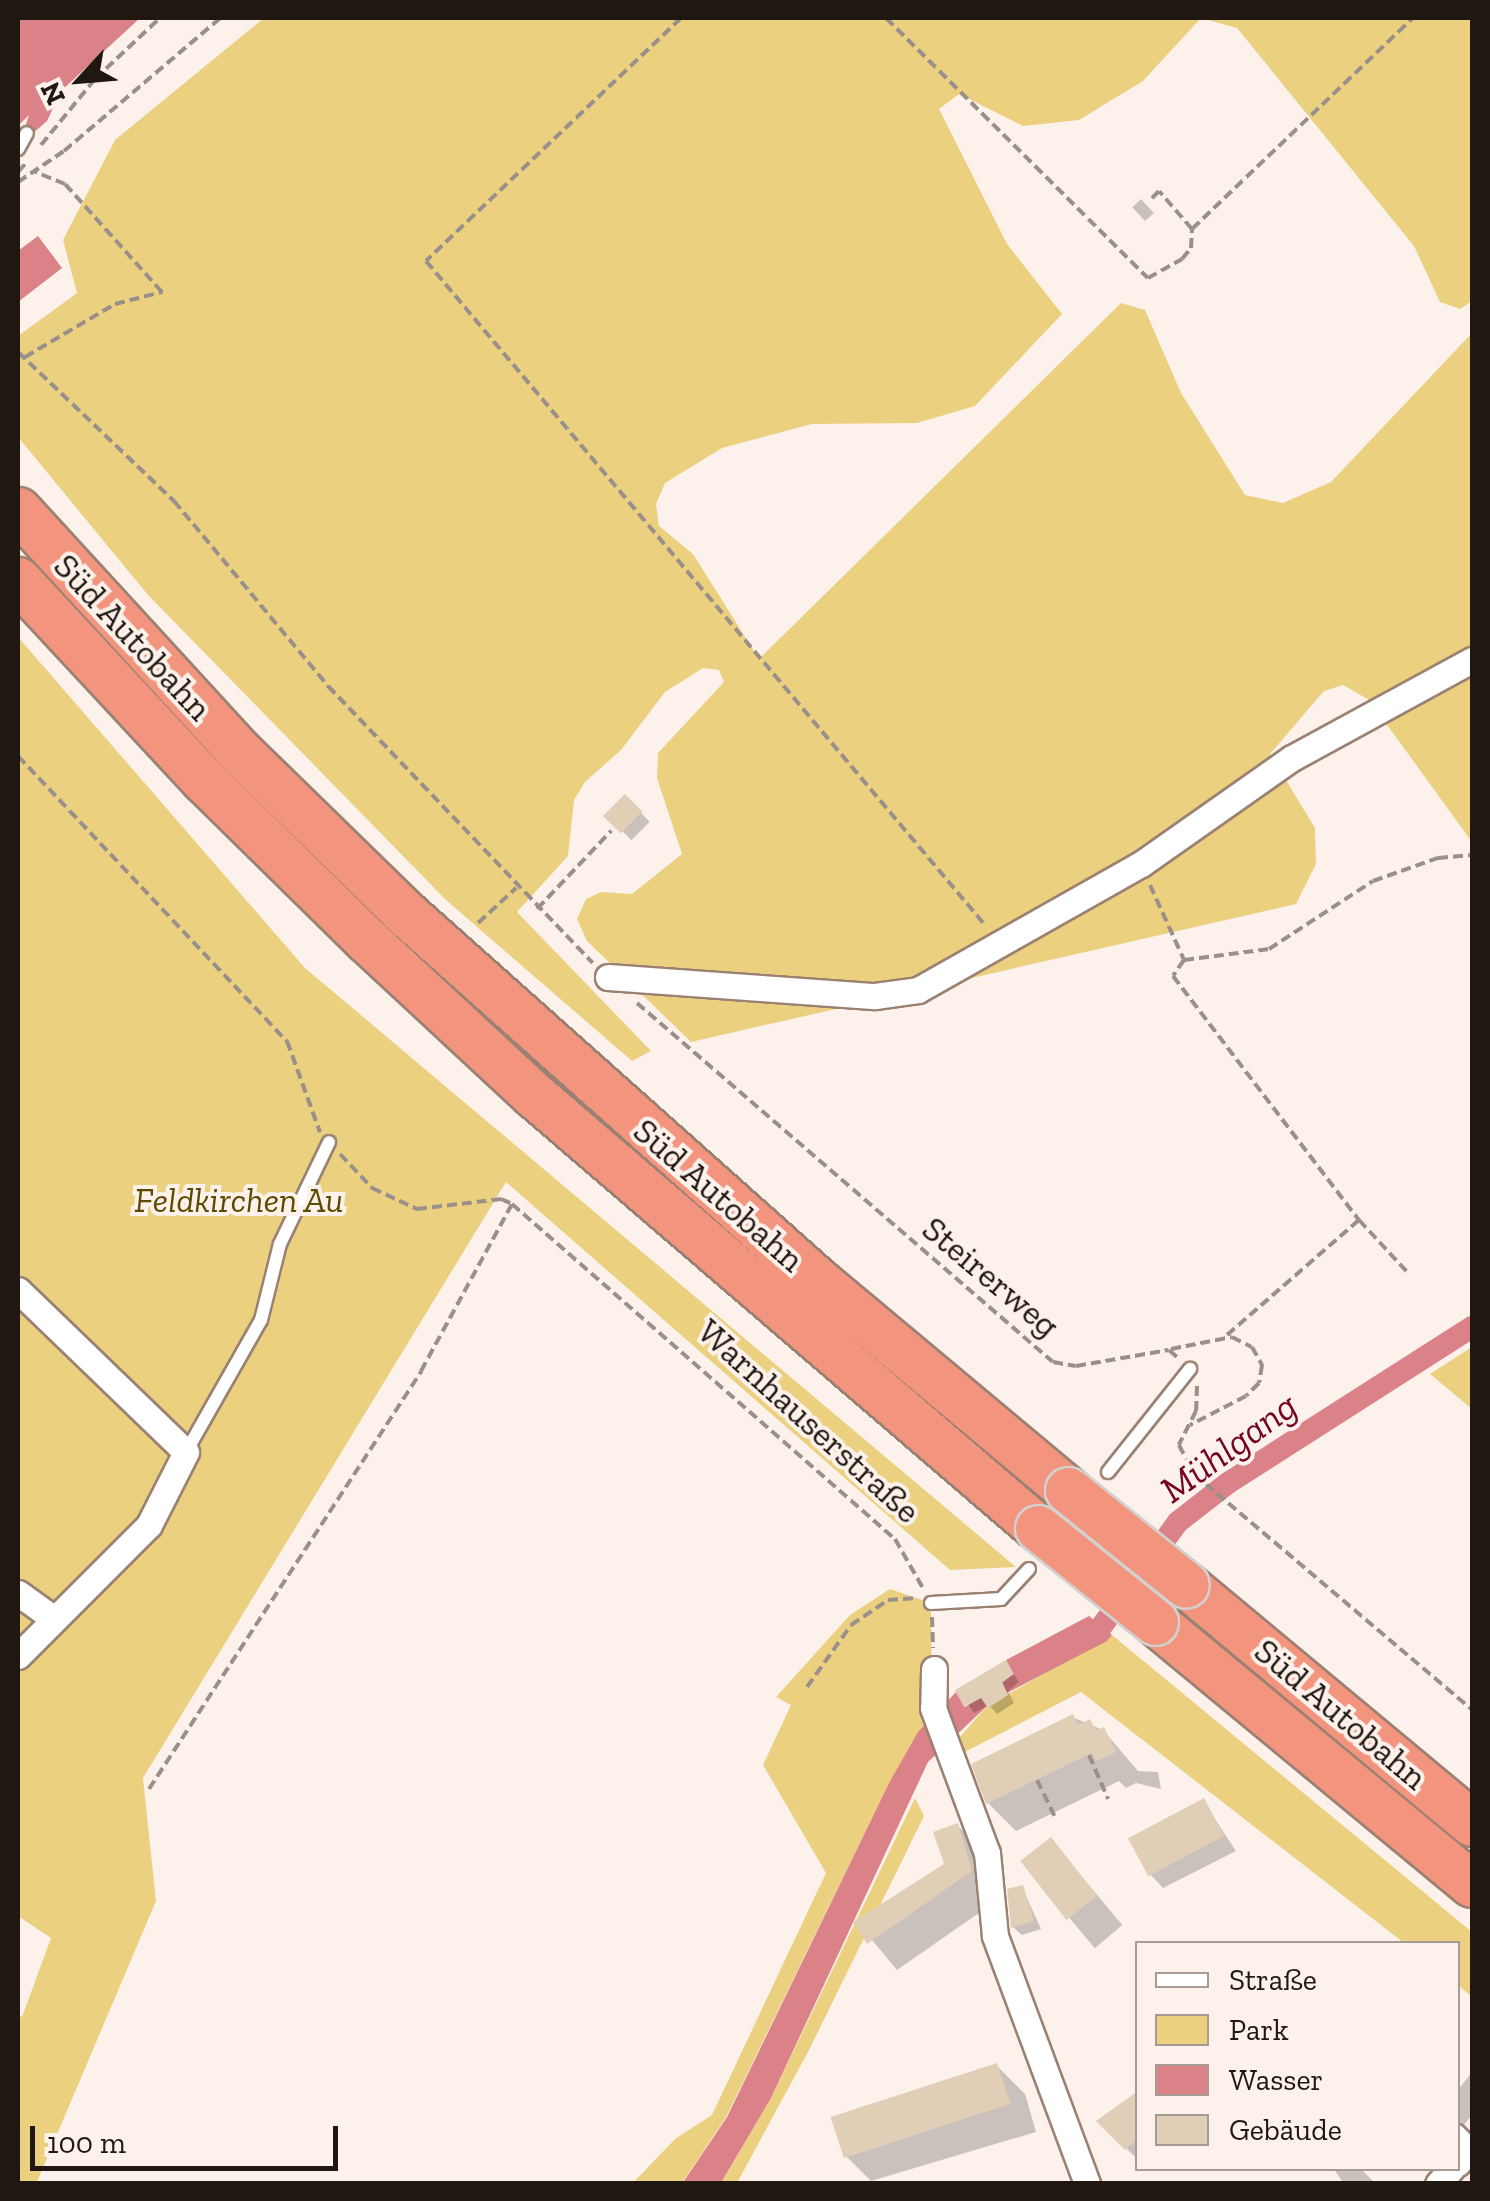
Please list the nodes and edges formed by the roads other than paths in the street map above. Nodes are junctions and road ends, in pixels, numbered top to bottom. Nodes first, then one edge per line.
1 (27, 132) dead end
2 (18, 148) edge
3 (18, 510) edge
4 (18, 580) edge
5 (1472, 660) edge
6 (608, 978) road end
7 (329, 1142) dead end
8 (18, 1290) edge
9 (1190, 1369) road end
10 (186, 1452) junction
11 (1088, 1481) junction
12 (1034, 1548) junction
13 (18, 1593) edge
14 (931, 1603) road end
15 (54, 1619) junction
16 (18, 1656) edge
17 (934, 1669) road end
18 (1472, 1823) edge
19 (1472, 1884) edge
20 (1087, 2184) edge

1 - 2 lane
3 - 11 highway, Süd Autobahn
4 - 12 highway, Süd Autobahn
5 - 6 street
7 - 10 lane
8 - 10 street
9 - 11 lane
10 - 15 street
11 - 18 highway, Süd Autobahn, bridge
12 - 14 lane
12 - 19 highway, Süd Autobahn, bridge
13 - 15 street
15 - 16 street
17 - 20 street

